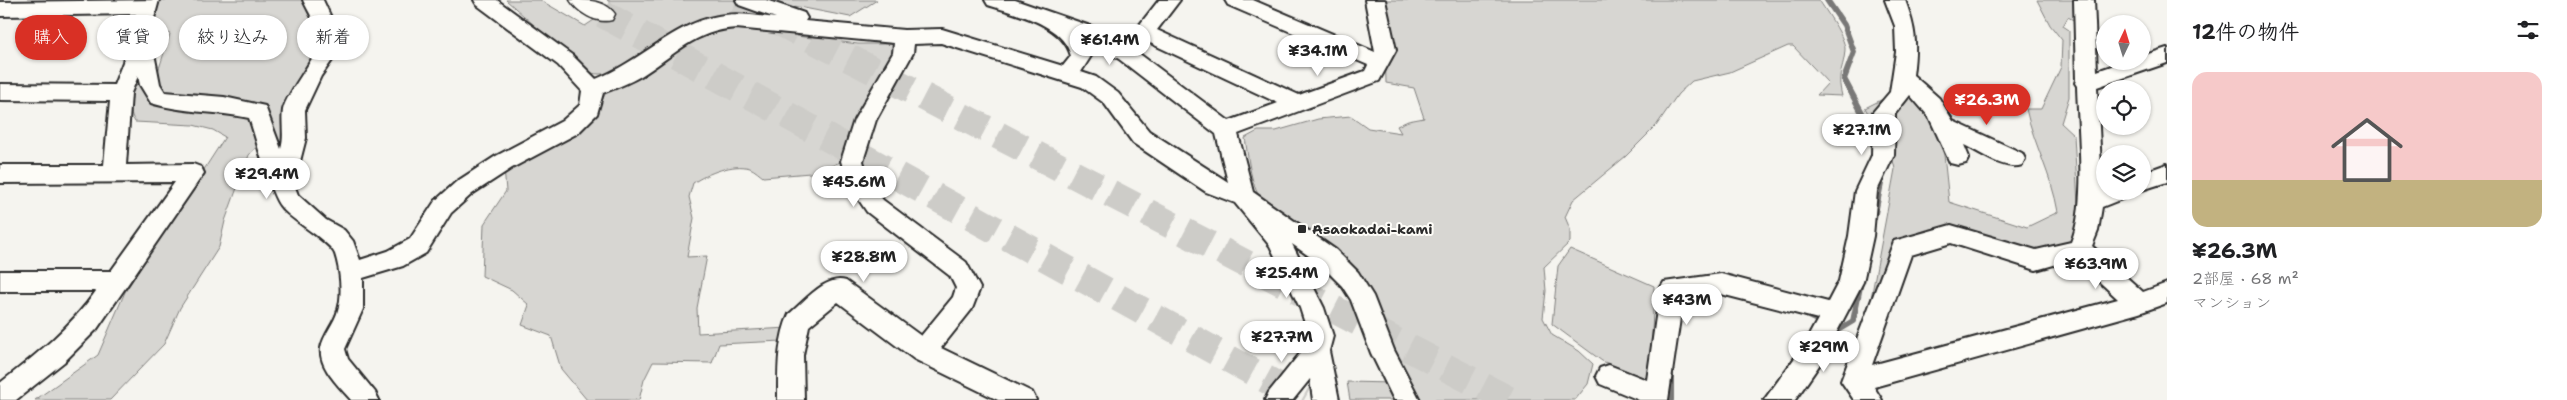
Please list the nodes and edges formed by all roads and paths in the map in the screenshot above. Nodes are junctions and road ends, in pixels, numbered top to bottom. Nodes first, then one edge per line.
1 (313, 0) edge
2 (484, 0) edge
3 (582, 0) edge
4 (746, 0) edge
5 (995, 0) edge
6 (1056, 0) edge
7 (1170, 0) edge
8 (1235, 0) edge
9 (1375, 0) edge
10 (1895, 0) edge
11 (2084, 0) edge
12 (147, 3) edge
13 (0, 9) edge
14 (603, 14) tunnel mouth
15 (1049, 19) junction
16 (840, 32) junction
17 (1145, 33) junction
18 (904, 38) junction
19 (1126, 54) junction
20 (2167, 55) edge
21 (132, 60) edge
22 (146, 60) edge
23 (1380, 62) junction
24 (1068, 76) junction
25 (1902, 77) junction
26 (2085, 83) junction
27 (593, 89) junction
28 (0, 92) edge
29 (121, 93) junction
30 (1298, 103) junction
31 (1944, 126) junction
32 (1226, 130) junction
33 (1958, 157) dead end
34 (2014, 159) dead end
35 (2167, 173) edge
36 (0, 174) edge
37 (114, 174) junction
38 (279, 179) junction
39 (2151, 179) edge
40 (1242, 198) junction
41 (2096, 200) edge
42 (2091, 202) junction
43 (2079, 249) junction
44 (351, 272) junction
45 (0, 281) edge
46 (118, 281) junction
47 (2167, 293) edge
48 (2139, 303) junction
49 (1833, 313) junction
50 (922, 351) junction
51 (1317, 351) junction
52 (1609, 376) dead end
53 (1854, 381) junction
54 (4, 392) edge
55 (366, 400) edge
56 (791, 400) edge
57 (1023, 400) edge
58 (1278, 400) edge
59 (1326, 400) edge
60 (1407, 400) edge
61 (1777, 400) edge
62 (1869, 400) edge

1 - 38 street
2 - 27 street
3 - 14 highway
4 - 16 street
5 - 15 street
6 - 15 street
7 - 17 street
8 - 23 street
9 - 23 street
10 - 25 street
11 - 26 street
12 - 13 street
15 - 19 street
15 - 24 street
16 - 18 street
16 - 27 street
17 - 19 street
17 - 30 street
18 - 24 street
18 - 50 street
19 - 32 street
20 - 26 street
21 - 29 street
22 - 38 street
23 - 30 street
24 - 40 street
25 - 31 street
25 - 49 street
26 - 42 street
27 - 44 street
28 - 29 street
29 - 37 street
30 - 32 street
31 - 33 street
31 - 34 street
32 - 40 street
35 - 39 street
36 - 37 street
37 - 46 street
38 - 44 street
40 - 51 street
40 - 60 street
41 - 42 street
42 - 43 street
43 - 48 street
43 - 53 street
44 - 55 street
45 - 46 street
46 - 54 street
47 - 48 street
48 - 53 street
49 - 52 street
49 - 61 street
50 - 56 street
50 - 57 street
51 - 58 street
51 - 59 street
53 - 62 street

